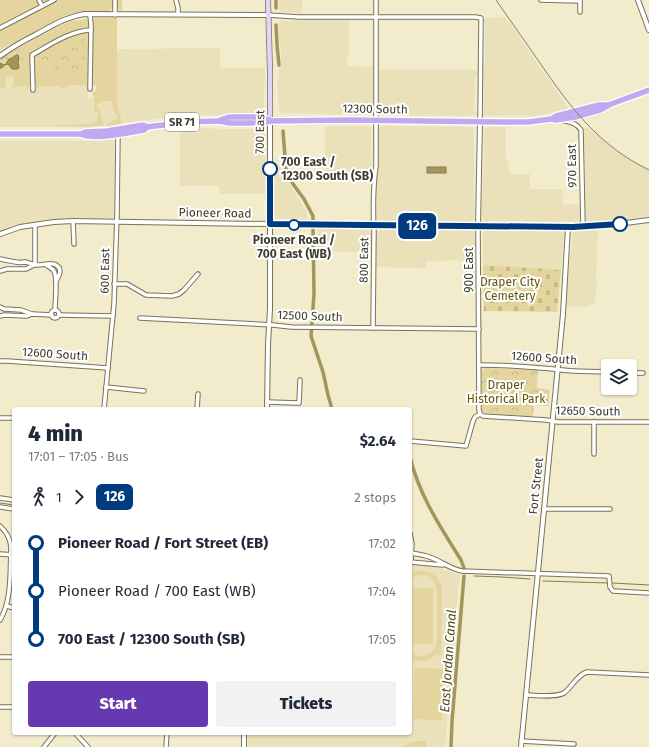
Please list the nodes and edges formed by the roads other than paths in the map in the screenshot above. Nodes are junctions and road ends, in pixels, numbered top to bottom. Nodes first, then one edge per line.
1 (39, 0) edge
2 (54, 0) edge
3 (115, 0) edge
4 (176, 0) edge
5 (268, 0) edge
6 (376, 0) edge
7 (541, 0) edge
8 (580, 0) edge
9 (638, 0) edge
10 (42, 6) junction
11 (580, 12) dead end
12 (90, 14) junction
13 (178, 14) junction
14 (115, 15) junction
15 (268, 15) junction
16 (376, 16) junction
17 (0, 28) edge
18 (91, 30) junction
19 (649, 30) edge
20 (9, 49) junction
21 (0, 52) edge
22 (0, 56) edge
23 (90, 89) dead end
24 (33, 90) dead end
25 (649, 90) edge
26 (607, 105) junction
27 (551, 119) junction
28 (376, 120) junction
29 (561, 120) junction
30 (270, 121) junction
31 (480, 122) junction
32 (147, 127) junction
33 (0, 134) edge
34 (81, 134) junction
35 (118, 134) junction
36 (649, 220) edge
37 (74, 221) junction
38 (116, 222) junction
39 (270, 224) junction
40 (35, 225) junction
41 (374, 225) junction
42 (478, 226) junction
43 (583, 226) junction
44 (568, 227) junction
45 (0, 234) edge
46 (74, 244) dead end
47 (0, 259) edge
48 (35, 265) junction
49 (46, 265) junction
50 (0, 271) edge
51 (198, 274) dead end
52 (56, 281) junction
53 (114, 284) junction
54 (0, 307) edge
55 (56, 310) junction
56 (32, 314) junction
57 (52, 315) junction
58 (59, 315) junction
59 (0, 316) edge
60 (113, 316) junction
61 (140, 318) dead end
62 (270, 325) junction
63 (373, 328) junction
64 (479, 329) junction
65 (0, 361) edge
66 (479, 366) junction
67 (108, 368) junction
68 (557, 369) junction
69 (601, 372) edge
70 (637, 373) edge
71 (643, 373) dead end
72 (300, 380) dead end
73 (106, 387) junction
74 (144, 391) dead end
75 (198, 394) dead end
76 (267, 402) junction
77 (104, 407) edge
78 (197, 407) edge
79 (267, 407) edge
80 (480, 414) junction
81 (0, 418) edge
82 (12, 418) edge
83 (552, 421) junction
84 (594, 422) junction
85 (649, 422) edge
86 (412, 440) edge
87 (594, 454) dead end
88 (0, 498) edge
89 (12, 500) edge
90 (0, 507) edge
91 (544, 509) junction
92 (610, 509) dead end
93 (12, 510) edge
94 (0, 526) edge
95 (412, 553) edge
96 (0, 554) edge
97 (12, 555) edge
98 (412, 562) edge
99 (446, 566) junction
100 (538, 574) junction
101 (649, 593) edge
102 (7, 606) junction
103 (12, 607) edge
104 (0, 620) edge
105 (0, 657) edge
106 (12, 657) edge
107 (649, 674) edge
108 (526, 695) junction
109 (0, 706) edge
110 (12, 707) edge
111 (53, 735) edge
112 (77, 735) edge
113 (167, 735) edge
114 (244, 735) edge
115 (521, 741) junction
116 (574, 744) dead end
117 (44, 747) edge
118 (88, 747) edge
119 (166, 747) edge
120 (244, 747) edge
121 (521, 747) edge

1 - 10 street
2 - 10 street
3 - 14 street
4 - 13 street
5 - 15 main road, 700 East
6 - 16 street, 800 East
7 - 8 street
8 - 11 street
9 - 19 street
10 - 17 street
12 - 14 street
12 - 18 street
12 - 20 street
13 - 14 street
13 - 15 street
15 - 16 street
15 - 30 main road, 700 East
16 - 28 street, 800 East
16 - 31 street, 900 East
18 - 23 street
18 - 24 street
20 - 21 street
20 - 22 street
25 - 26 main road
26 - 27 main road
26 - 29 main road
27 - 29 main road
27 - 31 main road, 12300 South
28 - 30 main road, 12300 South
28 - 31 main road, 12300 South
28 - 41 street, 800 East
29 - 43 street, 970 East
30 - 32 main road, 12300 South / SR 71
30 - 39 street, 700 East
31 - 42 street, 900 East
32 - 34 main road, 12300 South / SR 71
32 - 35 main road, 12300 South / SR 71
33 - 34 main road, 12300 South / SR 71
34 - 35 main road, 12300 South / SR 71
35 - 38 street, 600 East
36 - 43 street, Pioneer Road
37 - 38 street, Pioneer Road
37 - 40 street, Pioneer Road
37 - 46 street
38 - 39 street, Pioneer Road
38 - 53 street, 600 East
39 - 41 street, Pioneer Road
39 - 62 street, 700 East
40 - 45 street, Pioneer Road
40 - 48 street
41 - 42 street, Pioneer Road
41 - 63 street, 800 East
42 - 44 street, Pioneer Road
42 - 64 street, 900 East
43 - 44 street, Pioneer Road
44 - 68 street, Fort Street
47 - 48 street
48 - 49 street
48 - 50 street
49 - 52 street
49 - 52 street
51 - 53 street
52 - 55 street
53 - 60 street, 600 East
54 - 56 street
55 - 57 street
55 - 58 street
56 - 57 street
56 - 59 street
57 - 58 street
58 - 60 street
60 - 67 street, 600 East
61 - 62 street, 12500 South
62 - 63 street, 12500 South
62 - 76 street, 700 East
63 - 64 street, 12500 South
64 - 66 street, 900 East
65 - 67 street, 12600 South
66 - 68 street, 12600 South
66 - 80 street, 900 East
67 - 73 street, 600 East
68 - 69 street, 12600 South
68 - 83 street, Fort Street
70 - 71 street
72 - 76 street
73 - 74 street
73 - 77 street, 600 East
75 - 78 street
76 - 79 street, 700 East
80 - 83 street, 12650 South
80 - 86 street
81 - 82 street
83 - 84 street, 12650 South
83 - 91 street, Fort Street
84 - 85 street, 12650 South
84 - 87 street
88 - 89 street
90 - 93 street
91 - 92 street
91 - 100 street, Fort Street
94 - 97 street
95 - 99 street
96 - 97 street
97 - 102 street
98 - 99 street
99 - 100 street
100 - 101 street
100 - 108 street, Fort Street
102 - 103 street
102 - 104 street
105 - 106 street
107 - 108 street
108 - 115 street, Fort Street
109 - 110 street
111 - 117 street
112 - 118 street
113 - 119 street
114 - 120 street
115 - 116 street
115 - 121 street, Fort Street

